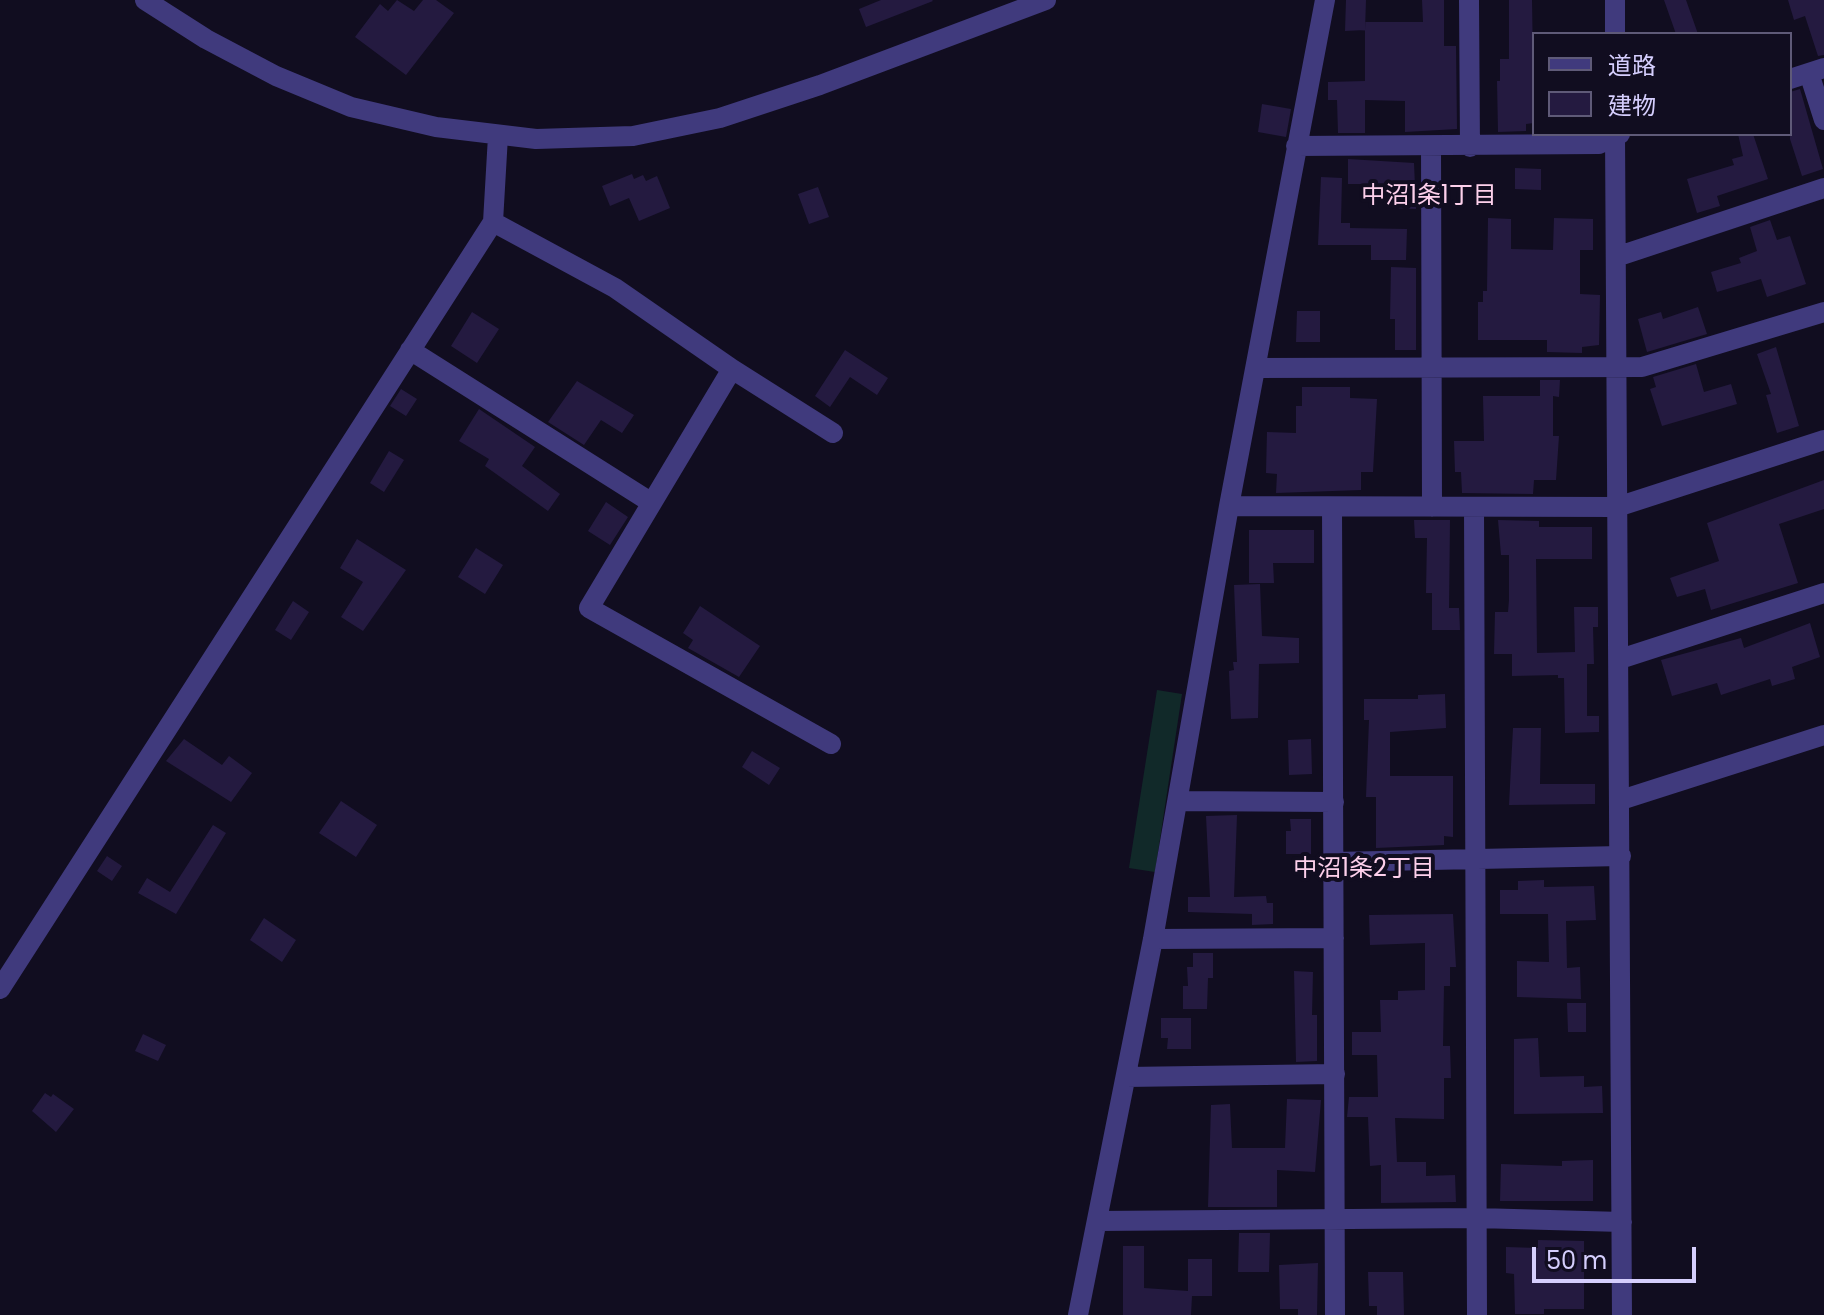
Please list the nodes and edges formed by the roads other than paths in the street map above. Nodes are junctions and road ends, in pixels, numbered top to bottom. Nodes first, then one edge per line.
1 (145, 0) edge
2 (1046, 0) edge
3 (1325, 0) edge
4 (1469, 0) edge
5 (1615, 0) edge
6 (1615, 32) edge
7 (1808, 74) edge
8 (1824, 120) edge
9 (498, 136) junction
10 (1615, 136) edge
11 (1617, 136) edge
12 (1296, 146) junction
13 (1431, 147) junction
14 (1470, 147) junction
15 (1824, 188) edge
16 (493, 222) junction
17 (1616, 257) junction
18 (1824, 312) edge
19 (410, 350) junction
20 (1616, 365) junction
21 (1433, 367) junction
22 (1255, 368) junction
23 (732, 369) junction
24 (833, 433) dead end
25 (1824, 440) edge
26 (652, 503) junction
27 (1229, 506) junction
28 (1332, 507) junction
29 (1432, 507) junction
30 (1474, 507) junction
31 (1617, 507) junction
32 (1824, 593) edge
33 (1620, 659) junction
34 (1824, 735) edge
35 (831, 744) dead end
36 (1621, 800) junction
37 (1178, 801) junction
38 (1334, 802) junction
39 (1621, 856) junction
40 (1475, 860) junction
41 (1334, 862) junction
42 (1334, 938) junction
43 (1153, 939) junction
44 (0, 989) edge
45 (1335, 1074) junction
46 (1126, 1077) junction
47 (1477, 1218) junction
48 (1335, 1220) junction
49 (1097, 1221) junction
50 (1622, 1222) junction
51 (1078, 1315) edge
52 (1335, 1315) edge
53 (1477, 1315) edge
54 (1622, 1315) edge

1 - 9 street
2 - 9 street
3 - 12 street
4 - 14 street
5 - 6 street
7 - 8 street
9 - 16 street
10 - 14 street
11 - 17 street
12 - 13 street
12 - 22 street
13 - 14 street
13 - 21 street
15 - 17 street
16 - 19 street
16 - 23 street
17 - 20 street
18 - 20 street
19 - 26 street
19 - 44 street
20 - 21 street
20 - 31 street
21 - 22 street
21 - 29 street
22 - 27 street
23 - 24 street
23 - 26 street
25 - 31 street
26 - 35 street
27 - 28 street
27 - 37 street
28 - 29 street
28 - 38 street
29 - 30 street
30 - 31 street
30 - 40 street
31 - 33 street
32 - 33 street
33 - 36 street
34 - 36 street
36 - 39 street
37 - 38 street
37 - 43 street
38 - 41 street
39 - 40 street
39 - 50 street
40 - 41 street
40 - 47 street
41 - 42 street
42 - 43 street
42 - 45 street
43 - 46 street
45 - 46 street
45 - 48 street
46 - 49 street
47 - 48 street
47 - 50 street
47 - 53 street
48 - 49 street
48 - 52 street
49 - 51 street
50 - 54 street

